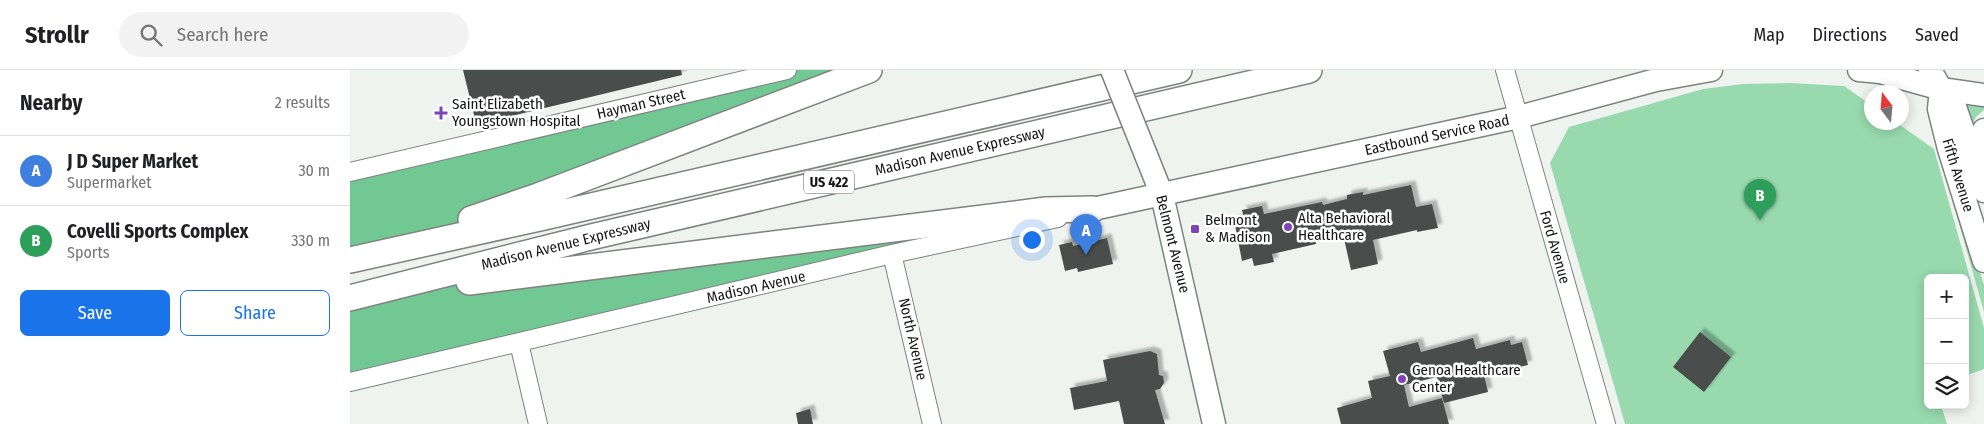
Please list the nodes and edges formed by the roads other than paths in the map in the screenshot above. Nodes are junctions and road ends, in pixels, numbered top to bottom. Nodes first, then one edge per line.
1 (786, 70) edge
2 (1112, 70) edge
3 (1179, 70) edge
4 (1309, 70) edge
5 (1505, 70) edge
6 (1711, 70) edge
7 (1859, 70) edge
8 (856, 72) edge
9 (1936, 79) edge
10 (1984, 95) edge
11 (1519, 117) junction
12 (1984, 130) edge
13 (1974, 160) junction
14 (350, 172) edge
15 (1984, 191) edge
16 (1162, 195) junction
17 (1093, 209) junction
18 (892, 254) junction
19 (361, 257) edge
20 (1984, 261) edge
21 (355, 297) edge
22 (519, 343) junction
23 (350, 382) edge
24 (538, 424) edge
25 (932, 424) edge
26 (1214, 424) edge
27 (1606, 424) edge

1 - 14 street, Hayman Street
2 - 16 main road, Belmont Avenue, bridge
3 - 19 highway, Madison Avenue Expressway / US 422
4 - 21 highway, Madison Avenue Expressway / US 422
5 - 11 street, Ford Avenue
6 - 11 main road, Eastbound Service Road
7 - 9 main road
8 - 19 highway
9 - 10 main road
9 - 13 main road, Fifth Avenue
9 - 20 main road, Fifth Avenue
11 - 16 main road, Eastbound Service Road
11 - 27 street, Ford Avenue
12 - 13 main road
13 - 15 main road, Fifth Avenue
16 - 17 main road, Madison Avenue
16 - 26 main road, Belmont Avenue
17 - 18 street, Madison Avenue
17 - 21 highway
18 - 22 street, Madison Avenue
18 - 25 street, North Avenue
22 - 23 street, Madison Avenue
22 - 24 street

